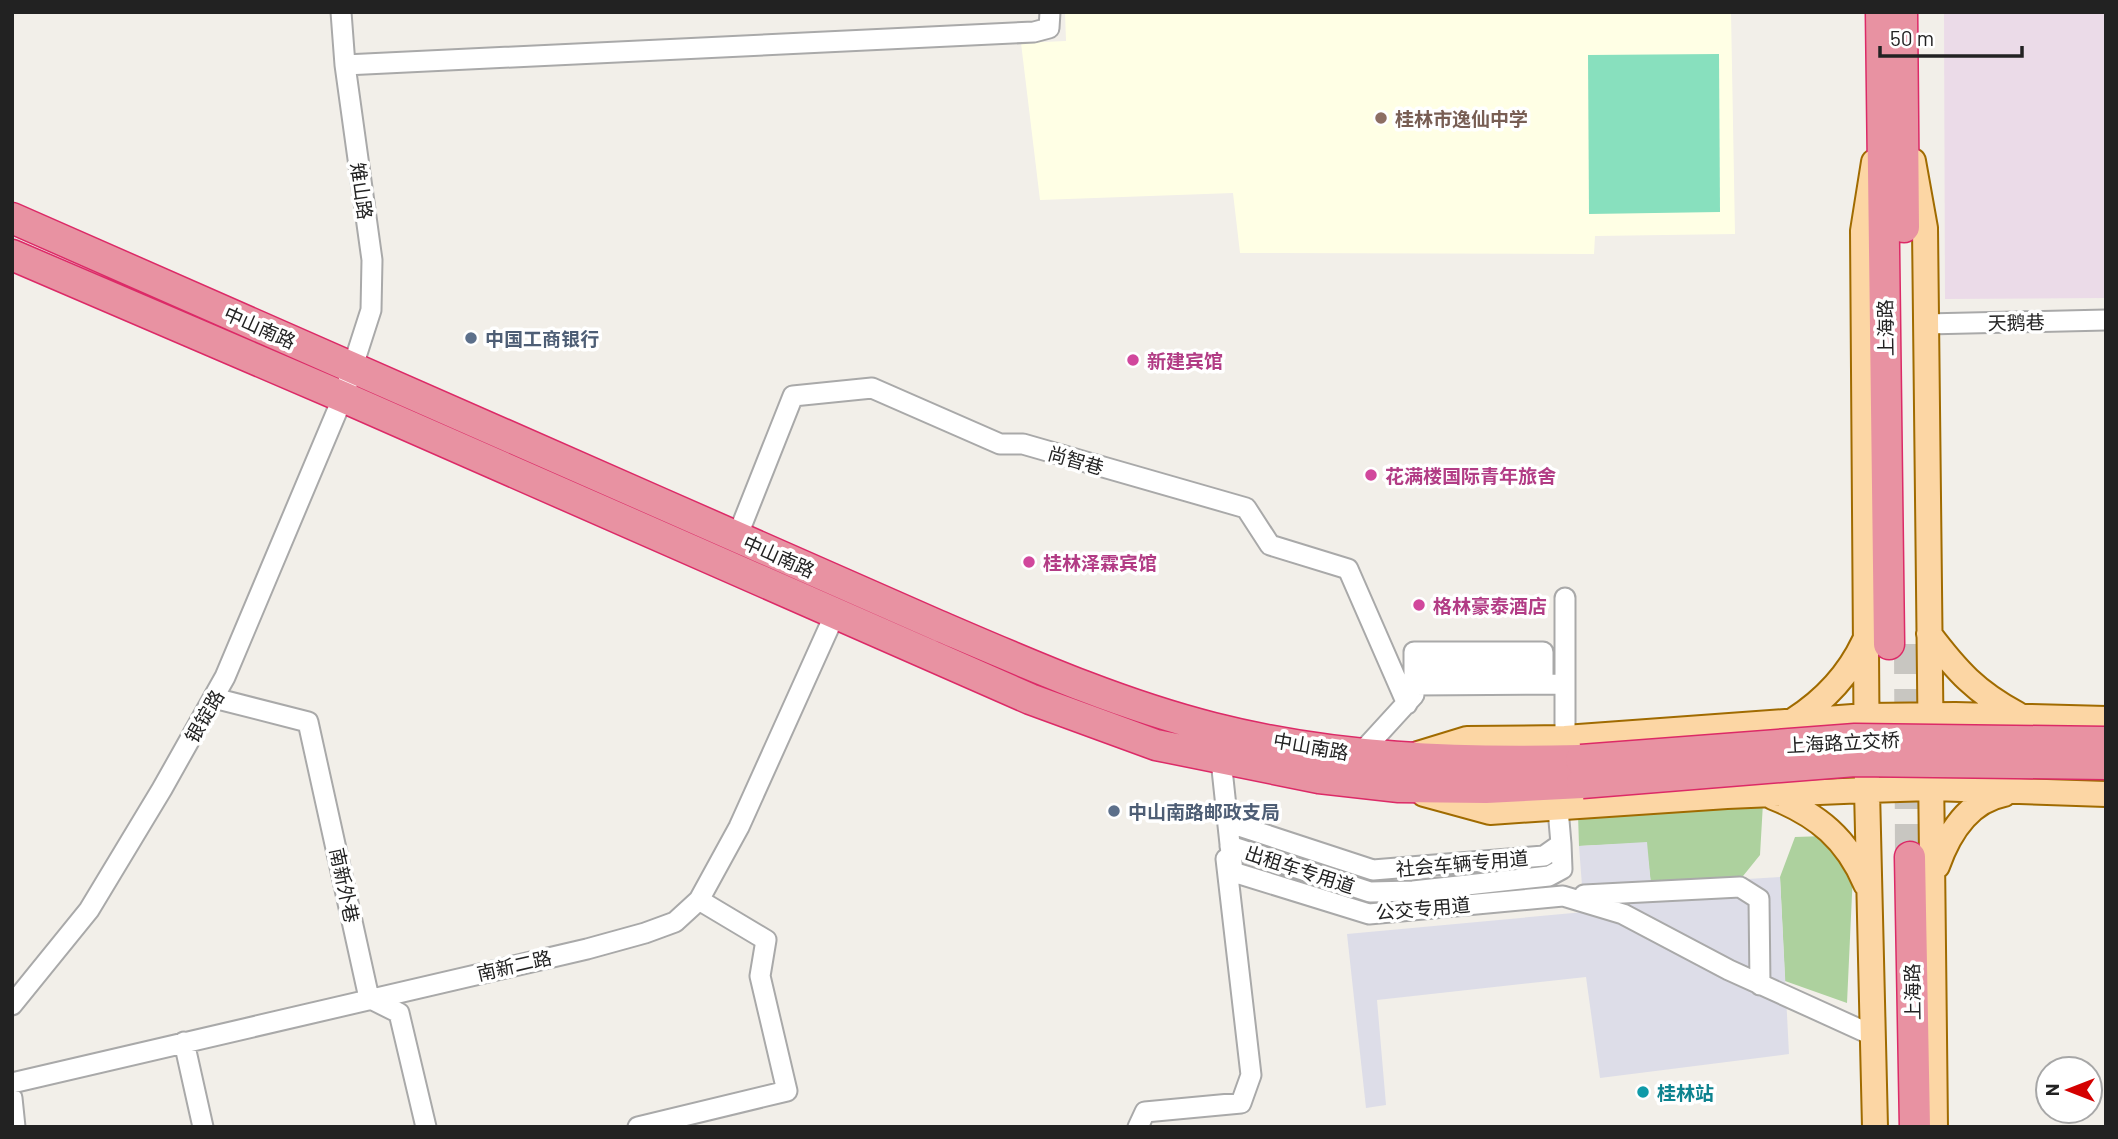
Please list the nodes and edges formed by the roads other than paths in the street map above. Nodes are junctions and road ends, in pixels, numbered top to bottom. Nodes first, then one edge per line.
1 (341, 12) edge
2 (1050, 12) edge
3 (1867, 12) edge
4 (1881, 12) edge
5 (1902, 12) edge
6 (1916, 12) edge
7 (345, 65) junction
8 (1893, 109) junction
9 (12, 218) edge
10 (12, 255) edge
11 (2106, 320) edge
12 (1926, 324) junction
13 (352, 367) junction
14 (343, 397) junction
15 (737, 537) junction
16 (1565, 598) dead end
17 (835, 614) junction
18 (1898, 640) junction
19 (1565, 684) junction
20 (214, 698) junction
21 (1406, 704) junction
22 (1932, 715) junction
23 (1866, 716) junction
24 (2021, 716) junction
25 (2106, 719) edge
26 (1792, 722) junction
27 (2106, 742) edge
28 (1360, 754) junction
29 (1218, 759) junction
30 (1576, 760) junction
31 (2106, 764) edge
32 (1400, 773) junction
33 (1932, 788) junction
34 (1867, 790) junction
35 (2020, 790) junction
36 (1766, 794) junction
37 (2106, 794) edge
38 (1230, 829) junction
39 (1560, 842) junction
40 (1933, 877) junction
41 (1869, 890) junction
42 (1563, 896) junction
43 (699, 900) junction
44 (1760, 985) junction
45 (369, 998) junction
46 (12, 1005) edge
47 (1871, 1035) junction
48 (184, 1042) junction
49 (12, 1083) edge
50 (12, 1098) edge
51 (15, 1127) edge
52 (203, 1127) edge
53 (426, 1127) edge
54 (638, 1127) edge
55 (1138, 1127) edge
56 (1875, 1127) edge
57 (1897, 1127) edge
58 (1915, 1127) edge
59 (1935, 1127) edge

1 - 7 street, 雉山路
2 - 7 street
3 - 8 street
4 - 8 highway, 上海路
5 - 8 highway, 上海路
6 - 8 street
7 - 13 street, 雉山路
8 - 12 main road
8 - 18 highway, 上海路
8 - 18 main road
9 - 13 highway, 中山南路
10 - 14 highway, 中山南路
11 - 12 street, 天鹅巷
12 - 18 main road
13 - 14 street, 雉山路
13 - 15 highway, 中山南路
14 - 17 highway, 中山南路
14 - 20 street, 银锭路
15 - 21 street, 尚智巷
15 - 28 highway, 中山南路
16 - 19 street
17 - 29 highway, 中山南路
17 - 43 street, 南新二路
18 - 22 main road
18 - 23 main road
18 - 24 main road
18 - 26 main road
19 - 21 street
19 - 30 street
20 - 45 street, 南新外巷
20 - 46 street, 银锭路
21 - 28 street
22 - 23 main road
22 - 24 main road
22 - 33 main road
23 - 26 main road
23 - 34 main road
24 - 25 main road
26 - 30 main road
27 - 30 highway, 上海路立交桥, bridge
28 - 32 highway, 中山南路
29 - 32 highway, 中山南路
29 - 38 street
29 - 55 street
30 - 31 highway, 上海路立交桥, bridge
30 - 32 highway, 中山南路
30 - 32 main road
32 - 39 main road
33 - 34 main road
33 - 35 main road
33 - 40 main road
34 - 36 main road
34 - 41 main road
35 - 37 main road
35 - 40 main road
36 - 39 main road
36 - 41 main road
38 - 39 street, 社会车辆专用道
38 - 42 street, 公交专用道
39 - 42 street
40 - 59 main road
41 - 47 main road
42 - 44 street, 公交专用道
42 - 44 street
43 - 45 street, 南新二路
43 - 54 street
44 - 47 street
45 - 48 street, 南新二路
45 - 53 street
47 - 56 main road
48 - 49 street, 南新二路
48 - 52 street
50 - 51 street
57 - 58 highway, 上海路

